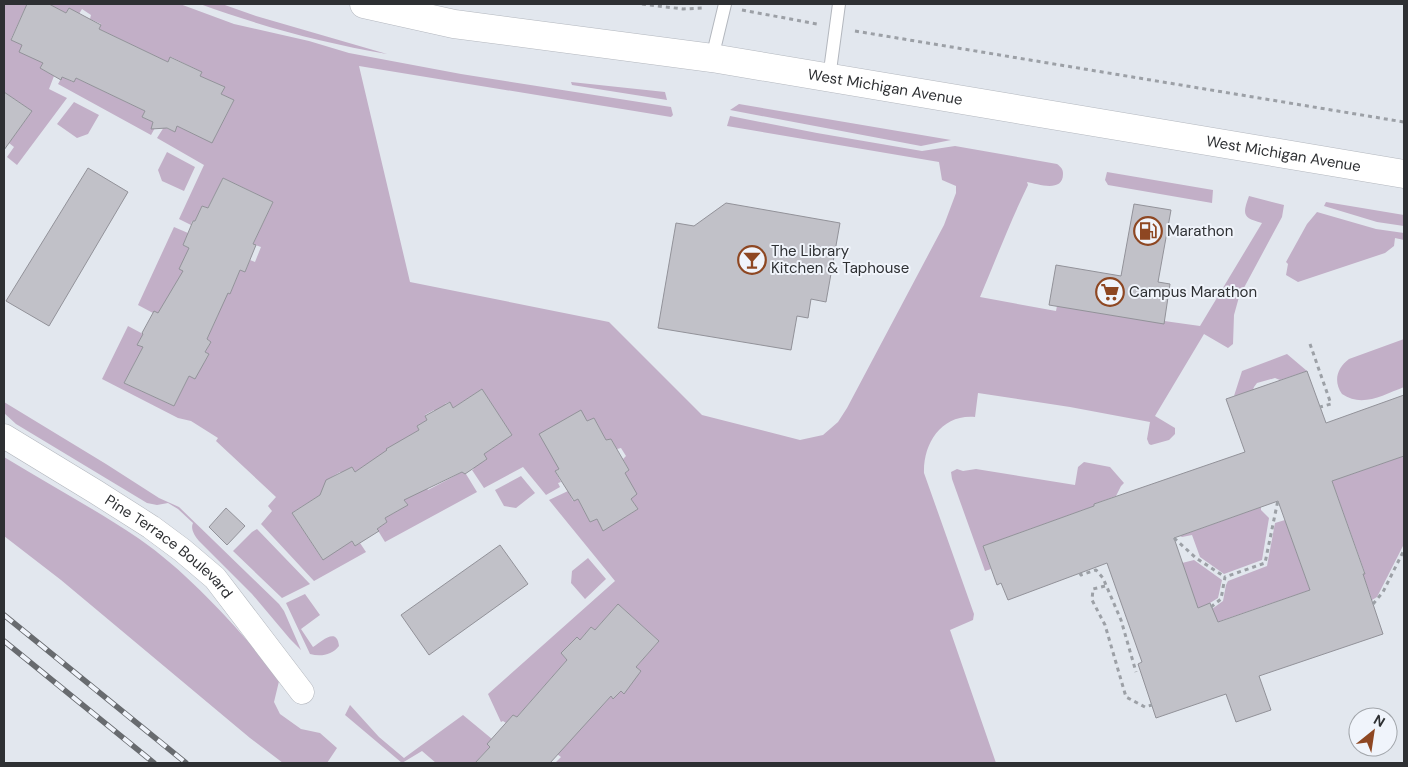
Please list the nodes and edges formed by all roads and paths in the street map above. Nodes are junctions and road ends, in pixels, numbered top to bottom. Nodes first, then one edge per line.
1 (364, 4) edge
2 (642, 4) edge
3 (839, 4) edge
4 (724, 5) edge
5 (836, 28) junction
6 (712, 58) junction
7 (829, 78) junction
8 (1404, 122) edge
9 (1404, 174) edge
10 (1310, 344) dead end
11 (1320, 407) dead end
12 (4, 436) edge
13 (1278, 500) dead end
14 (1174, 538) dead end
15 (1404, 550) edge
16 (1080, 573) dead end
17 (1225, 577) junction
18 (1105, 586) junction
19 (1373, 604) dead end
20 (1211, 607) dead end
21 (1136, 672) dead end
22 (302, 692) dead end
23 (1152, 705) dead end

1 - 6 street, West Michigan Avenue
2 - 4 path
3 - 5 lane
4 - 5 path
4 - 6 lane
5 - 7 lane
5 - 8 path
6 - 7 street, West Michigan Avenue
7 - 9 street, West Michigan Avenue
10 - 11 path
12 - 22 street, Pine Terrace Boulevard
13 - 17 path
14 - 17 path
15 - 19 path
16 - 18 path
17 - 20 path
18 - 21 path
18 - 23 path

